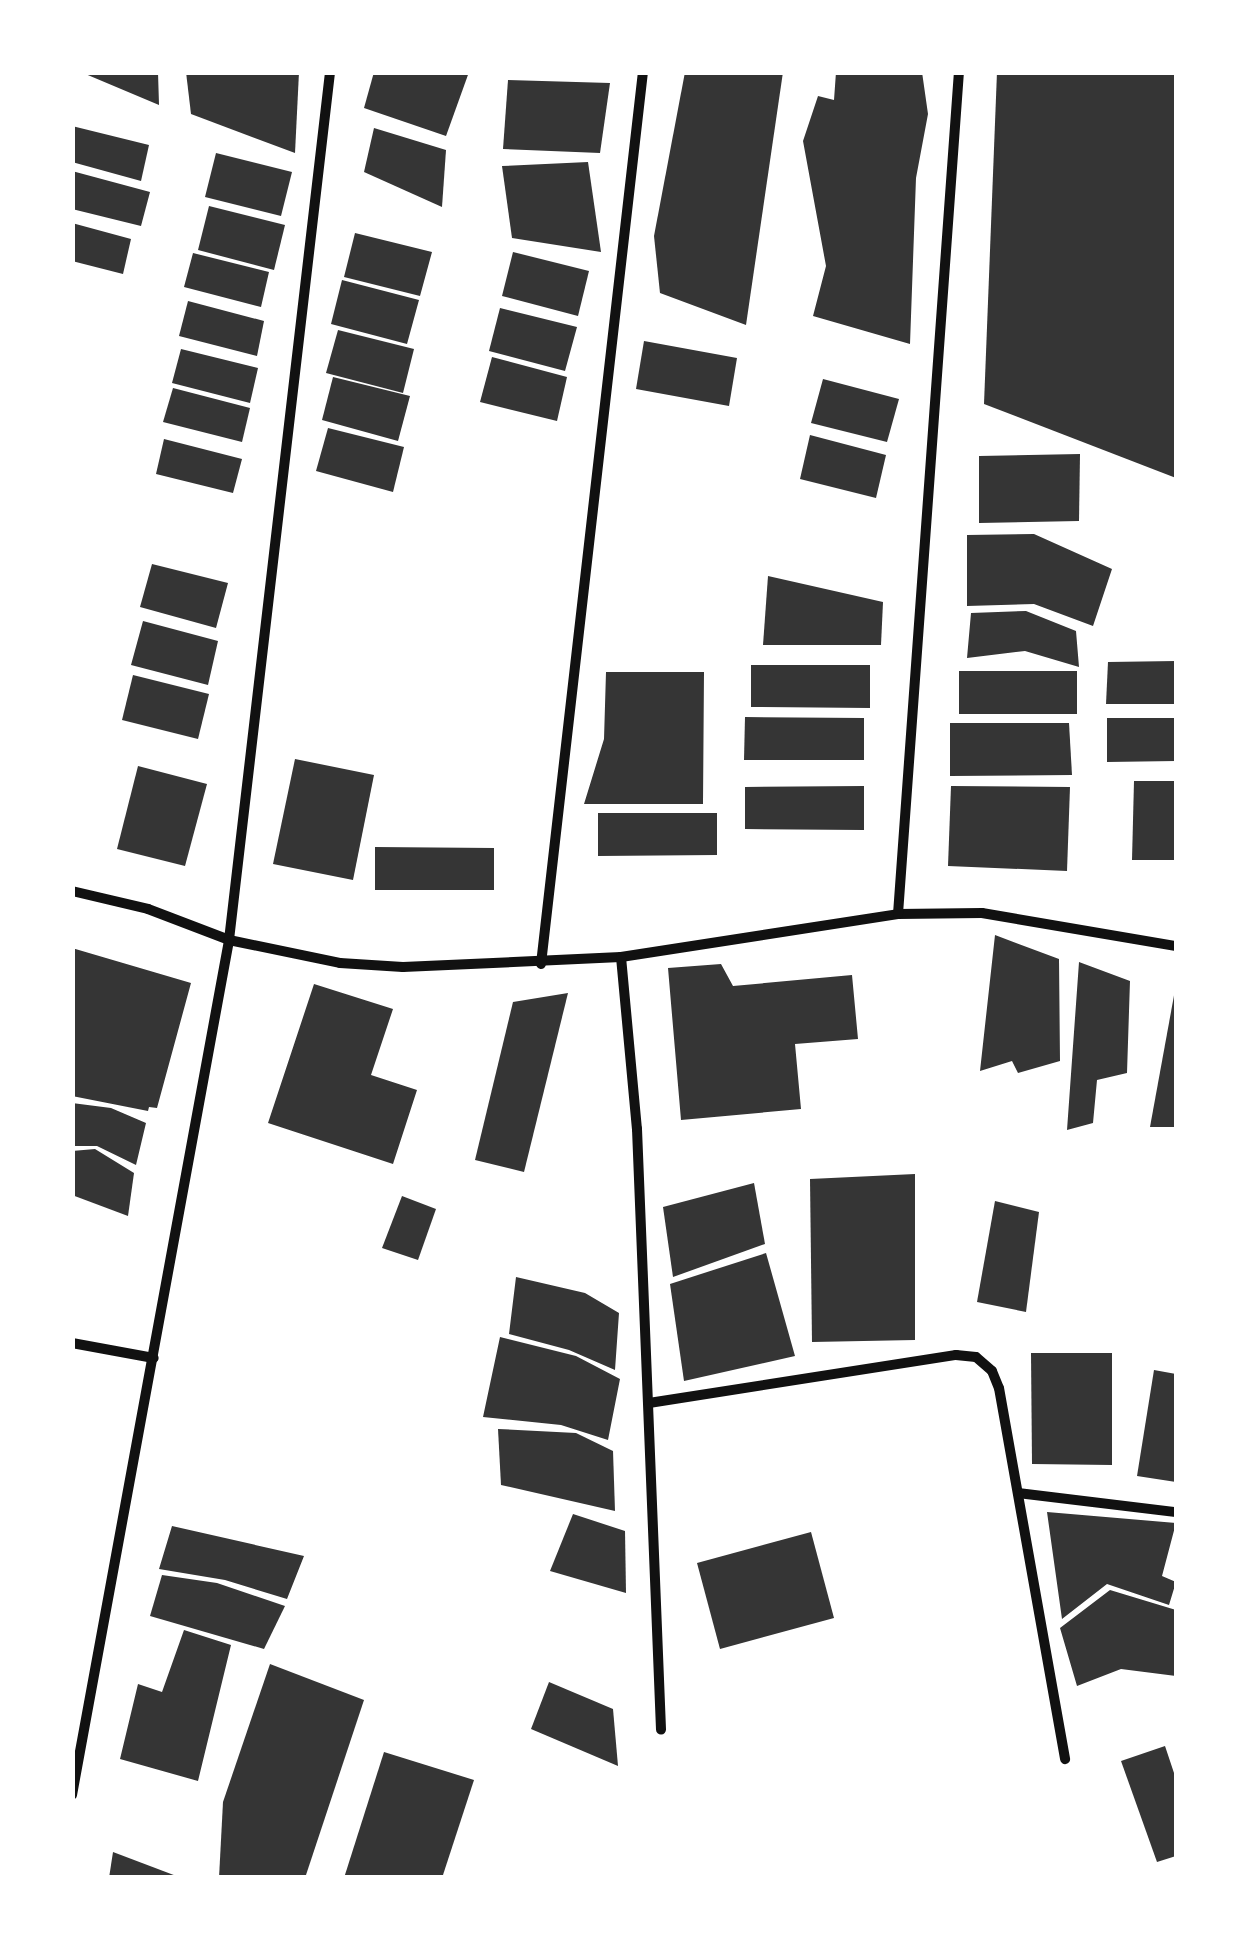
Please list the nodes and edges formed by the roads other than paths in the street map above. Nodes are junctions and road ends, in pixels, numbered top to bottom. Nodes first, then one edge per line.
1 (330, 72) edge
2 (643, 72) edge
3 (959, 72) edge
4 (72, 892) edge
5 (898, 914) junction
6 (229, 940) junction
7 (1176, 946) edge
8 (622, 957) junction
9 (540, 964) junction
10 (72, 1344) edge
11 (154, 1358) junction
12 (648, 1403) junction
13 (1018, 1493) junction
14 (1176, 1512) edge
15 (661, 1730) dead end
16 (1065, 1759) dead end
17 (72, 1794) edge

1 - 6 street
2 - 9 street
3 - 5 street
4 - 6 street
5 - 7 street
5 - 8 street
6 - 9 street
6 - 11 street
8 - 9 street
8 - 12 street
10 - 11 street
11 - 17 street
12 - 13 street
12 - 15 street
13 - 14 street
13 - 16 street

